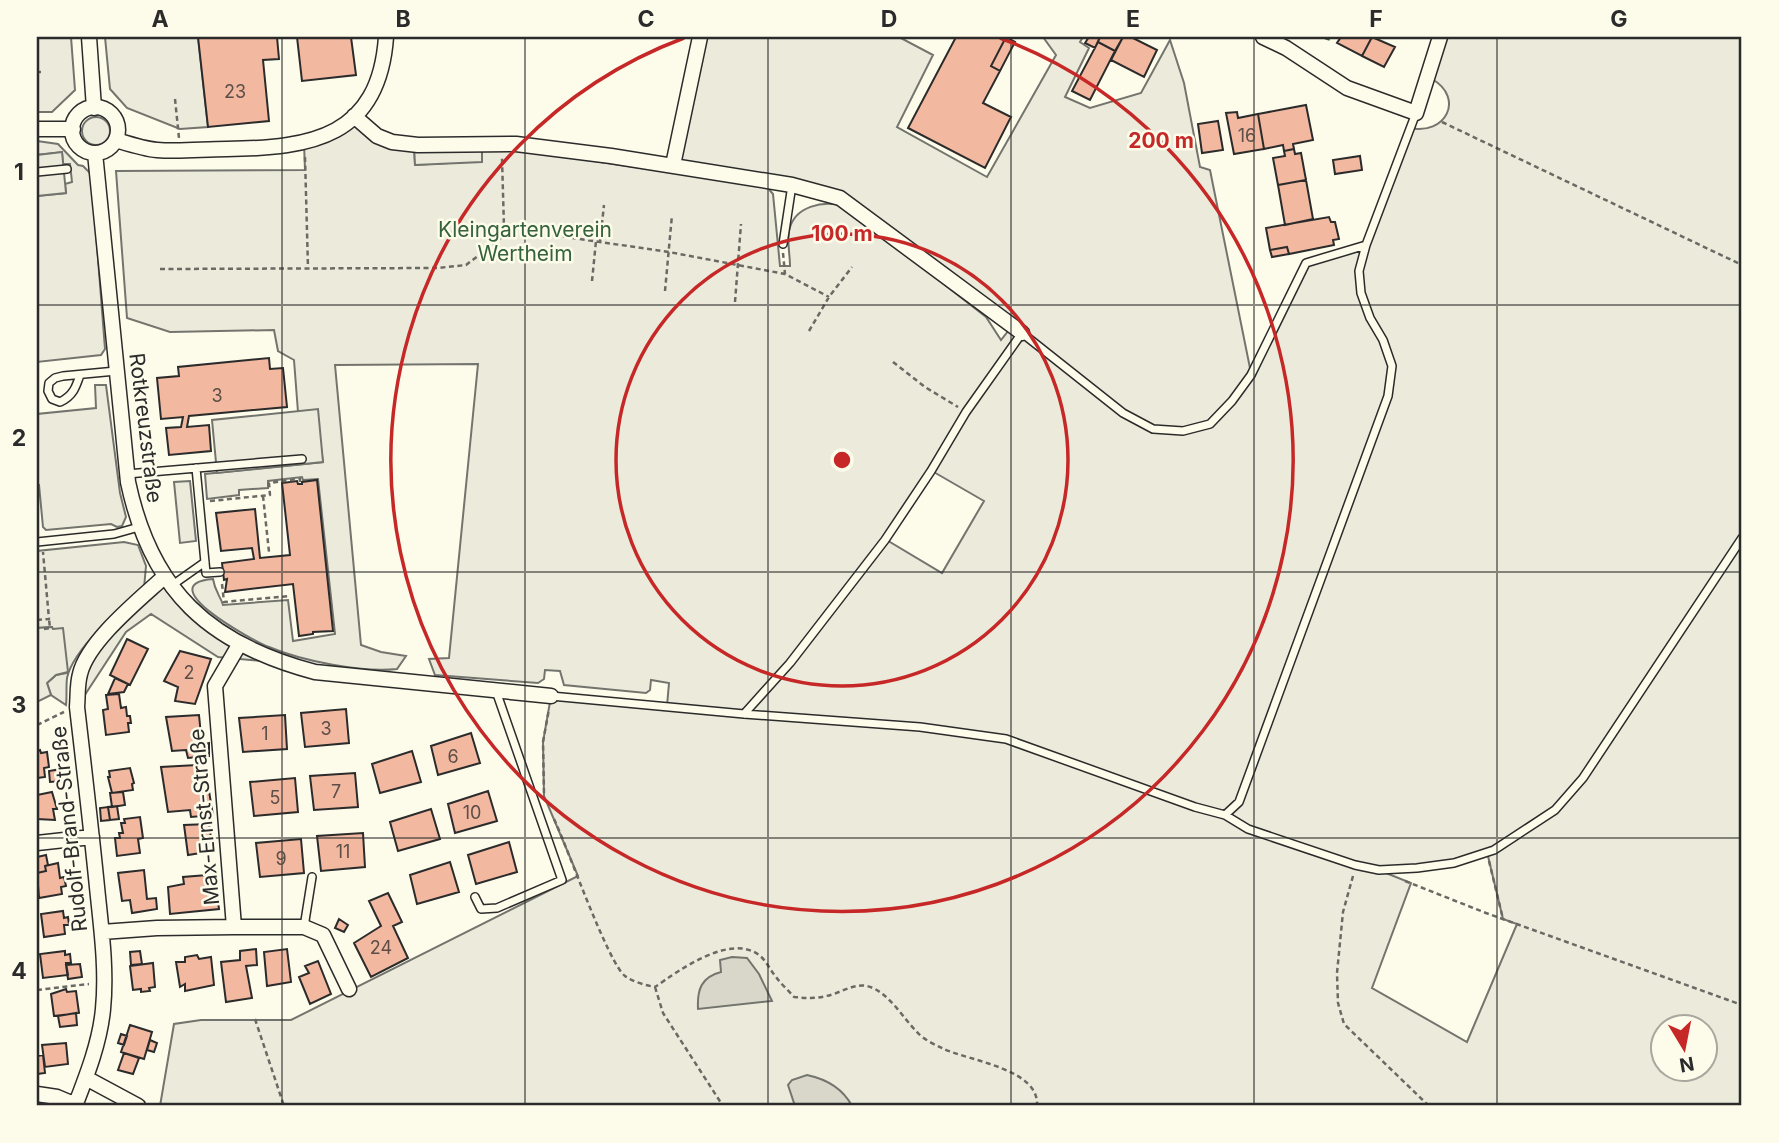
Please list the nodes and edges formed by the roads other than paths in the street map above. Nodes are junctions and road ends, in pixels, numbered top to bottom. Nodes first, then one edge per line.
1 (89, 37) edge
2 (386, 37) edge
3 (700, 37) edge
4 (1263, 37) edge
5 (1440, 37) edge
6 (94, 107) junction
7 (1416, 113) junction
8 (354, 116) junction
9 (37, 129) edge
10 (73, 129) junction
11 (116, 140) junction
12 (95, 153) junction
13 (673, 165) junction
14 (67, 169) dead end
15 (37, 173) edge
16 (792, 185) junction
17 (783, 244) road end
18 (1366, 245) junction
19 (1022, 333) junction
20 (116, 371) junction
21 (80, 375) junction
22 (302, 459) dead end
23 (196, 468) junction
24 (127, 474) junction
25 (139, 527) junction
26 (1742, 538) edge
27 (40, 542) edge
28 (205, 562) junction
29 (220, 572) road end
30 (168, 581) junction
31 (239, 645) junction
32 (496, 690) junction
33 (551, 696) joint
34 (744, 714) junction
35 (1225, 815) junction
36 (92, 836) junction
37 (37, 843) edge
38 (312, 877) dead end
39 (475, 897) dead end
40 (234, 927) junction
41 (304, 927) junction
42 (102, 932) junction
43 (349, 989) dead end
44 (86, 1078) junction
45 (37, 1094) edge
46 (76, 1106) edge
47 (138, 1106) edge

1 - 6 street
2 - 8 street
3 - 13 street
4 - 7 street
5 - 7 street
6 - 10 street
6 - 11 street
7 - 18 lane
8 - 11 street
8 - 13 street
9 - 10 street
10 - 12 street
11 - 12 street
12 - 20 street, Rotkreuzstraße
13 - 16 street
14 - 15 lane
16 - 17 lane
16 - 19 street
18 - 19 lane
18 - 35 lane
19 - 34 lane
20 - 21 lane
20 - 24 street, Rotkreuzstraße
21 - 21 lane
22 - 23 lane
23 - 24 lane
23 - 28 lane
24 - 25 street, Rotkreuzstraße
25 - 27 lane
25 - 30 street, Rotkreuzstraße
26 - 35 lane
28 - 29 lane
28 - 30 lane
30 - 31 street, Rotkreuzstraße
30 - 36 street, Rudolf-Brand-Straße
31 - 32 street, Rotkreuzstraße
31 - 40 street, Max-Ernst-Straße
32 - 33 street, Rotkreuzstraße
32 - 39 lane
33 - 34 lane
34 - 35 lane
36 - 37 street
36 - 42 street, Rudolf-Brand-Straße
38 - 41 lane
40 - 41 street, Max-Ernst-Straße
40 - 42 street
41 - 43 street
42 - 44 street, Rudolf-Brand-Straße
44 - 46 street, Rudolf-Brand-Straße
44 - 47 street
45 - 46 street

